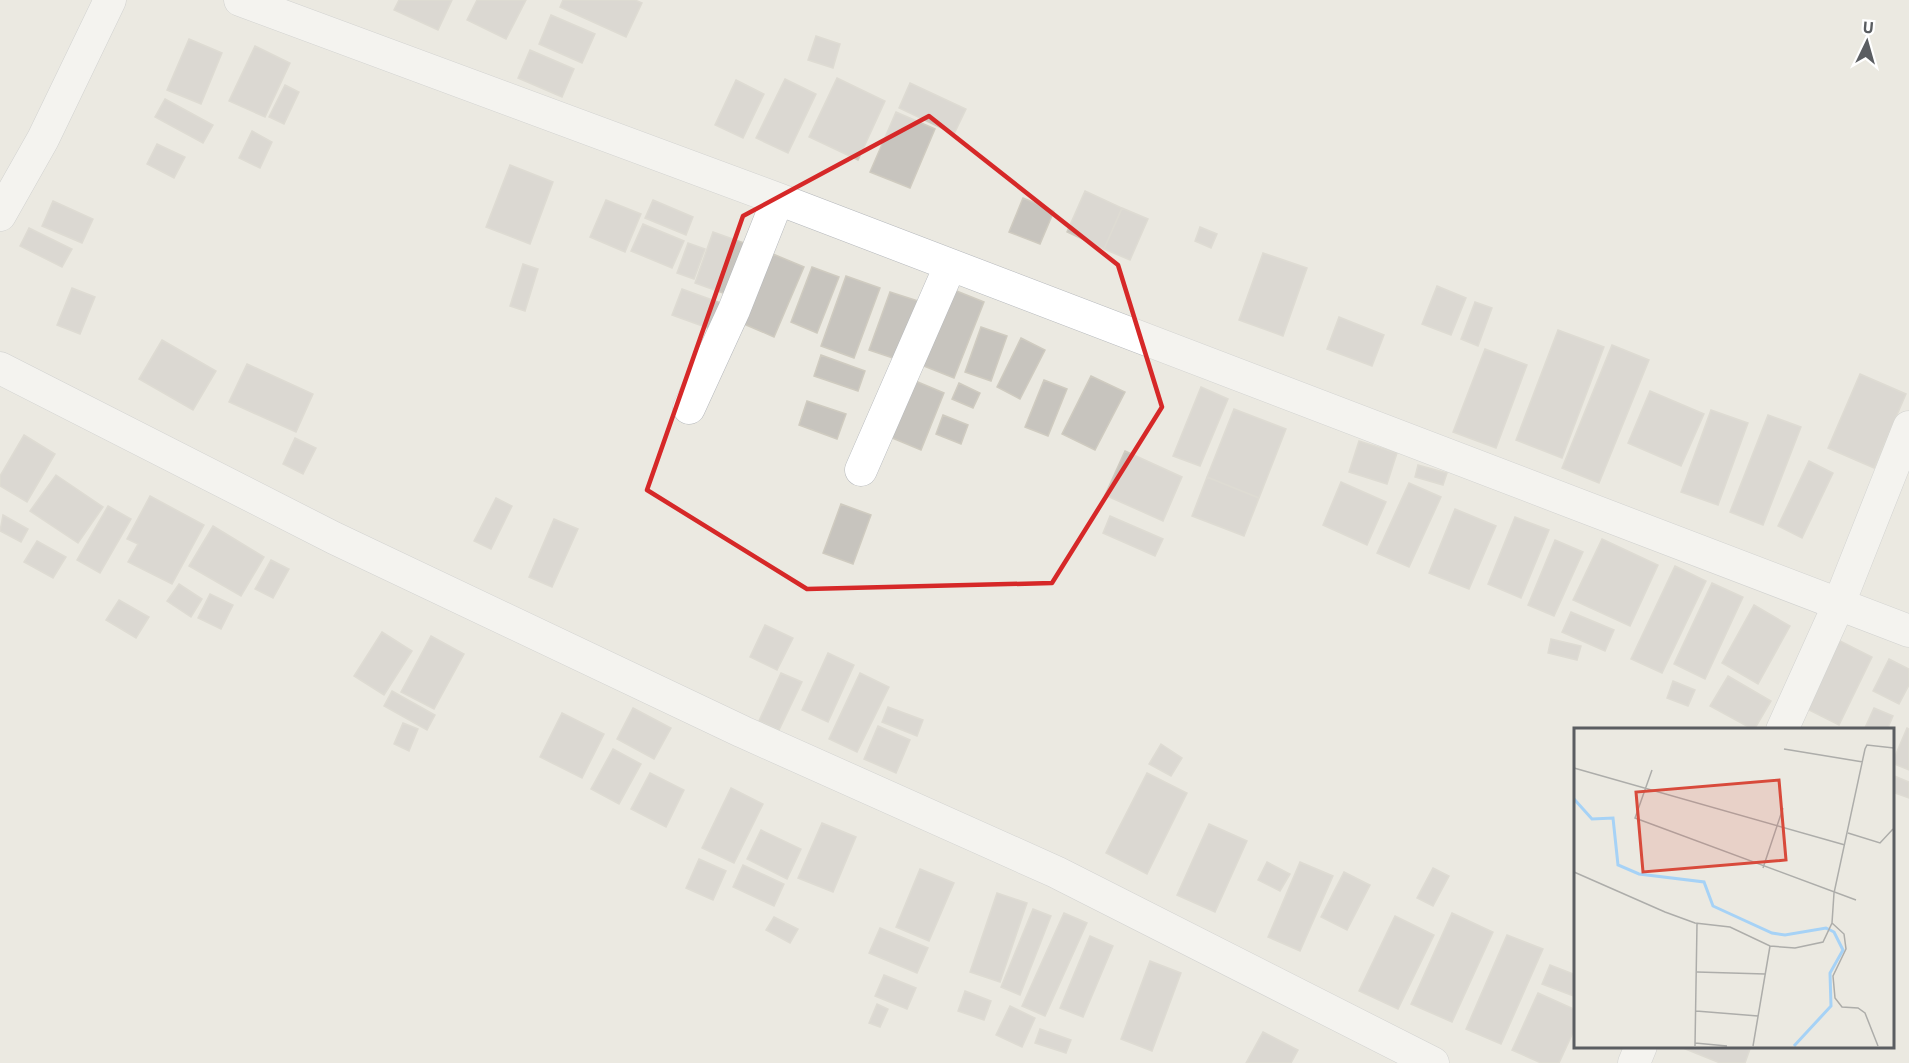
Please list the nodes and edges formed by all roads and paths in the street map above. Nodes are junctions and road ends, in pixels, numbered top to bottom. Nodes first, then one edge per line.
1 (110, 0) edge
2 (240, 0) edge
3 (778, 199) junction
4 (0, 215) edge
5 (950, 266) junction
6 (0, 368) edge
7 (689, 408) dead end
8 (1909, 427) edge
9 (861, 470) dead end
10 (1838, 606) junction
11 (1909, 631) edge
12 (1783, 728) edge
13 (1641, 1048) edge
14 (1434, 1063) edge
15 (1634, 1063) edge

1 - 4 street
2 - 3 street
3 - 5 street
3 - 7 street
5 - 9 street
5 - 10 street
6 - 14 street
8 - 10 street
10 - 11 street
10 - 12 street
13 - 15 street

